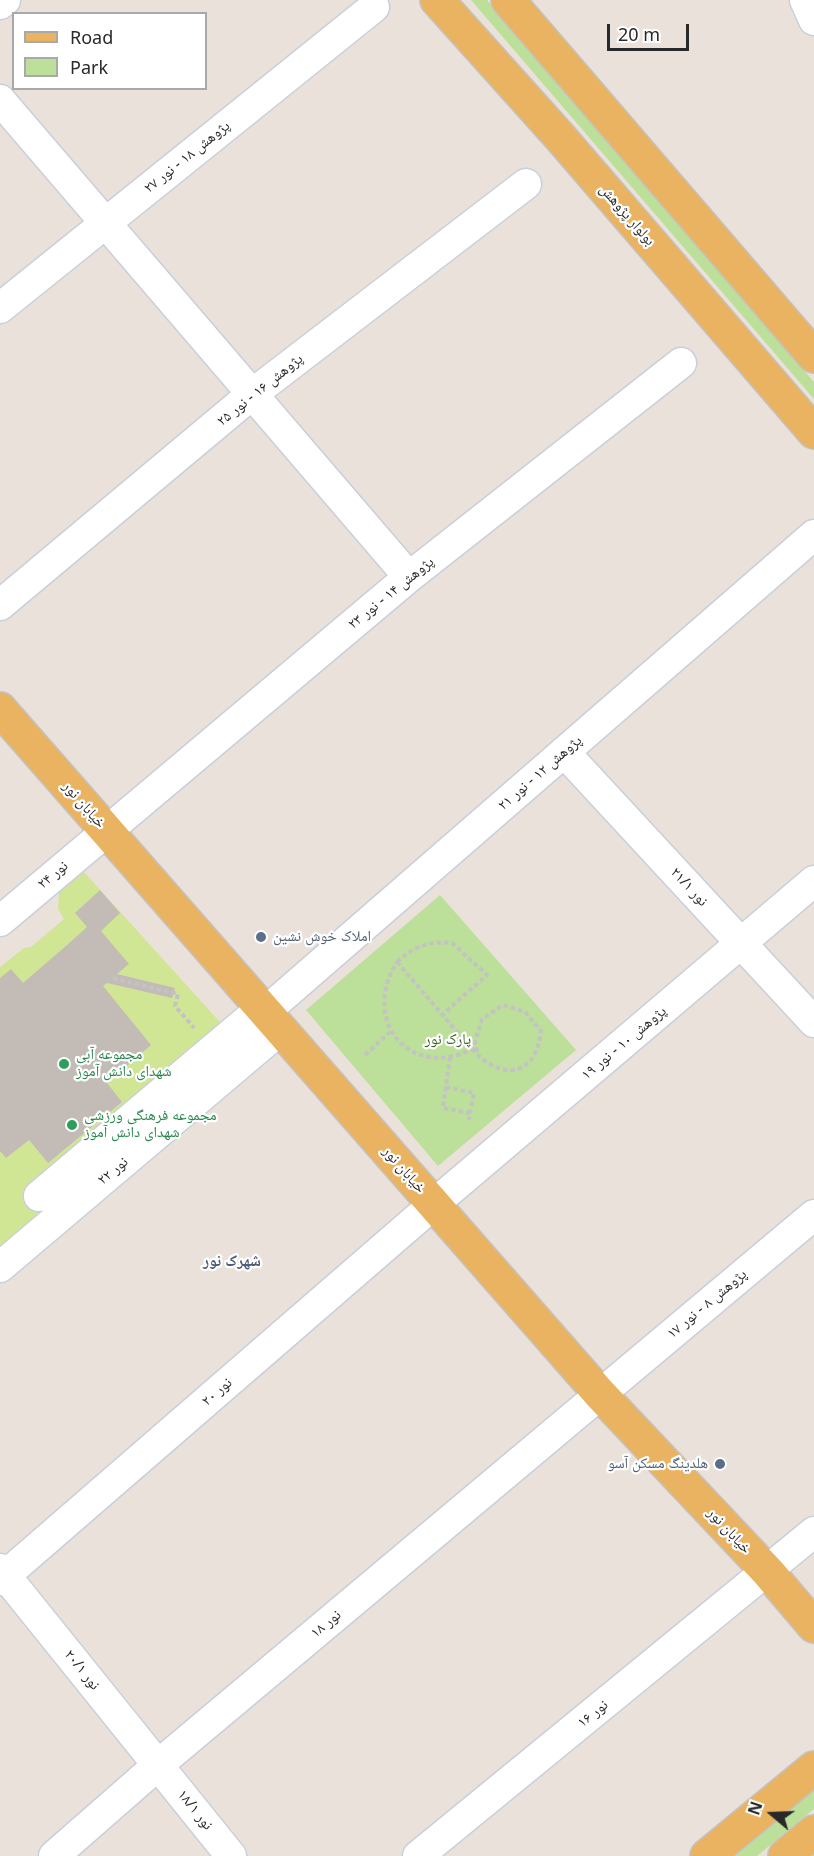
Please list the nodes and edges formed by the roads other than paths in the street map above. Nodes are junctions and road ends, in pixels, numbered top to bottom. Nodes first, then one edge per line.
1 (5, 0) edge
2 (437, 0) edge
3 (508, 0) edge
4 (805, 0) edge
5 (0, 4) edge
6 (374, 7) dead end
7 (814, 20) edge
8 (0, 100) edge
9 (526, 184) dead end
10 (104, 224) junction
11 (0, 308) edge
12 (814, 356) edge
13 (681, 363) dead end
14 (251, 395) junction
15 (814, 432) edge
16 (814, 535) edge
17 (409, 577) junction
18 (0, 605) edge
19 (0, 709) edge
20 (564, 752) junction
21 (106, 830) junction
22 (814, 881) edge
23 (0, 921) edge
24 (741, 944) junction
25 (269, 1016) junction
26 (814, 1022) edge
27 (39, 1196) dead end
28 (434, 1204) junction
29 (814, 1215) edge
30 (0, 1267) edge
31 (600, 1394) junction
32 (814, 1532) edge
33 (768, 1572) junction
34 (2, 1575) edge
35 (814, 1626) edge
36 (158, 1765) junction
37 (814, 1768) edge
38 (814, 1832) edge
39 (54, 1856) edge
40 (231, 1856) edge
41 (418, 1856) edge
42 (707, 1856) edge
43 (785, 1856) edge

1 - 5 street
2 - 15 main road, بولوار پژوهش
3 - 12 main road
4 - 7 street
6 - 10 street, پژوهش ۱۸ - نور ۲۷
8 - 10 street
9 - 14 street, پژوهش ۱۶ - نور ۲۵
10 - 11 street, پژوهش ۱۸ - نور ۲۷
10 - 14 street
13 - 17 street, پژوهش ۱۴ - نور ۲۳
14 - 17 street
14 - 18 street, پژوهش ۱۶ - نور ۲۵
16 - 20 street, پژوهش ۱۲ - نور ۲۱
17 - 21 street, پژوهش ۱۴ - نور ۲۳
19 - 21 main road, خیابان نور
20 - 24 street, نور ۲۱/۱
20 - 25 street, پژوهش ۱۲ - نور ۲۱
21 - 23 street, نور ۲۴
21 - 25 main road, خیابان نور
22 - 24 street, پژوهش ۱۰ - نور ۱۹
24 - 26 street, نور ۲۱/۱
24 - 28 street, پژوهش ۱۰ - نور ۱۹
25 - 27 street
25 - 28 main road, خیابان نور
25 - 30 street, نور ۲۲
28 - 31 main road, خیابان نور
28 - 34 street, نور ۲۰
29 - 31 street, پژوهش ۸ - نور ۱۷
31 - 33 main road, خیابان نور
31 - 36 street, نور ۱۸
32 - 33 street, نور ۱۶
33 - 35 main road, خیابان نور
33 - 41 street, نور ۱۶
34 - 36 street, نور ۲۰/۱
36 - 39 street, نور ۱۸
36 - 40 street, نور ۱۸/۱
37 - 42 main road
38 - 43 main road

